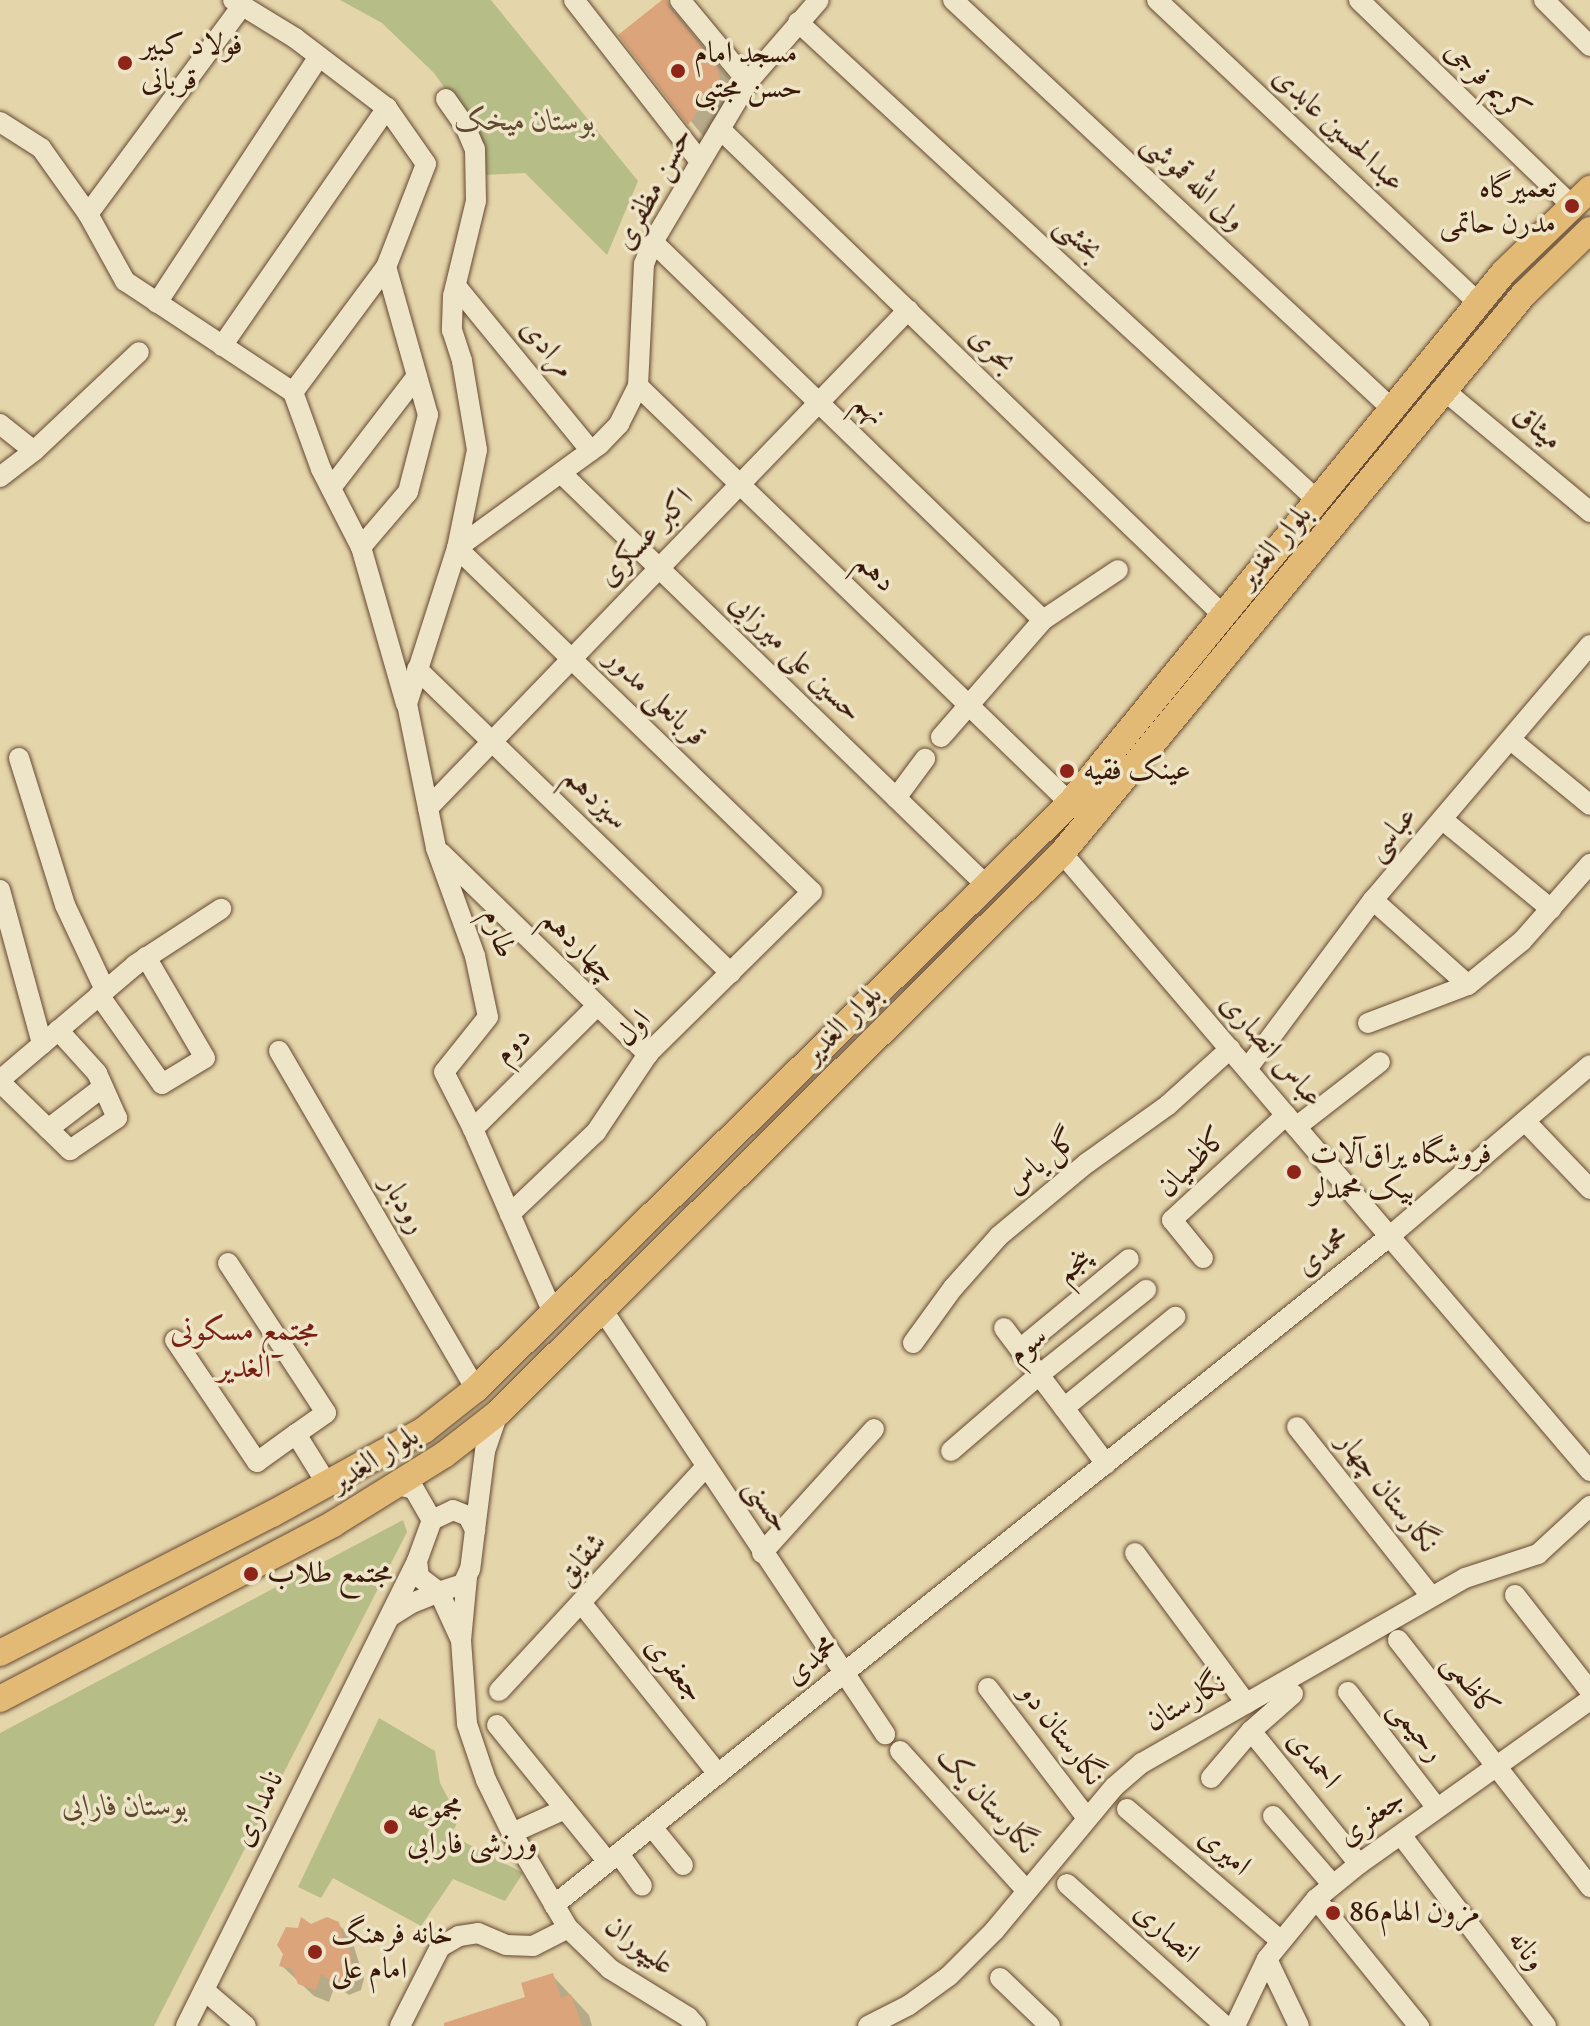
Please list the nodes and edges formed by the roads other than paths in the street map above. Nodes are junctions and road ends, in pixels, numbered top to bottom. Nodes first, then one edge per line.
1 (574, 0) edge
2 (680, 0) edge
3 (819, 0) edge
4 (953, 0) edge
5 (1157, 0) edge
6 (1359, 0) edge
7 (1544, 0) edge
8 (237, 3) edge
9 (798, 22) junction
10 (1590, 46) edge
11 (319, 56) junction
12 (748, 82) junction
13 (446, 99) dead end
14 (387, 108) junction
15 (0, 122) edge
16 (720, 129) junction
17 (700, 161) junction
18 (1581, 198) edge
19 (88, 214) junction
20 (1590, 230) edge
21 (653, 242) junction
22 (386, 267) junction
23 (456, 286) junction
24 (157, 303) junction
25 (1479, 303) junction
26 (908, 310) junction
27 (222, 346) junction
28 (139, 352) dead end
29 (417, 376) junction
30 (638, 386) junction
31 (1445, 391) junction
32 (293, 392) junction
33 (819, 403) junction
34 (1392, 409) junction
35 (0, 424) edge
36 (34, 451) junction
37 (591, 451) junction
38 (561, 473) junction
39 (0, 477) edge
40 (740, 484) junction
41 (331, 488) junction
42 (1317, 500) junction
43 (1590, 512) edge
44 (361, 547) junction
45 (457, 548) junction
46 (659, 568) junction
47 (1118, 570) dead end
48 (1223, 615) junction
49 (1043, 620) junction
50 (1587, 654) edge
51 (572, 659) junction
52 (417, 669) junction
53 (407, 704) junction
54 (969, 706) junction
55 (941, 737) dead end
56 (1511, 740) junction
57 (492, 741) junction
58 (19, 758) dead end
59 (925, 759) dead end
60 (896, 798) junction
61 (1070, 803) junction
62 (1590, 805) edge
63 (428, 808) junction
64 (1443, 820) junction
65 (436, 848) junction
66 (1062, 853) junction
67 (1590, 864) edge
68 (988, 887) junction
69 (0, 890) edge
70 (812, 892) joint
71 (1373, 900) junction
72 (221, 909) dead end
73 (1551, 909) junction
74 (146, 957) junction
75 (731, 973) junction
76 (1468, 985) junction
77 (102, 992) junction
78 (596, 1007) junction
79 (1368, 1023) dead end
80 (58, 1030) junction
81 (42, 1044) junction
82 (1230, 1049) junction
83 (279, 1051) dead end
84 (648, 1054) junction
85 (1380, 1062) dead end
86 (1590, 1065) edge
87 (1247, 1069) junction
88 (0, 1081) edge
89 (103, 1087) junction
90 (1291, 1121) junction
91 (1525, 1121) junction
92 (48, 1129) junction
93 (473, 1129) junction
94 (1590, 1189) edge
95 (510, 1214) junction
96 (1390, 1236) junction
97 (1203, 1258) dead end
98 (1129, 1259) dead end
99 (228, 1263) dead end
100 (1146, 1290) dead end
101 (602, 1309) junction
102 (553, 1313) junction
103 (1175, 1317) dead end
104 (1004, 1328) dead end
105 (175, 1340) dead end
106 (913, 1343) dead end
107 (1020, 1349) junction
108 (1039, 1375) junction
109 (476, 1389) junction
110 (1064, 1408) junction
111 (499, 1412) junction
112 (1297, 1427) dead end
113 (874, 1429) dead end
114 (296, 1434) junction
115 (951, 1451) dead end
116 (1106, 1464) junction
117 (706, 1467) junction
118 (1590, 1471) edge
119 (327, 1484) junction
120 (398, 1485) junction
121 (1590, 1506) edge
122 (432, 1520) junction
123 (475, 1530) junction
124 (762, 1553) junction
125 (1135, 1553) dead end
126 (417, 1561) junction
127 (467, 1577) junction
128 (439, 1592) junction
129 (1515, 1595) dead end
130 (1431, 1596) junction
131 (582, 1604) junction
132 (388, 1619) junction
133 (461, 1640) junction
134 (1398, 1640) dead end
135 (0, 1653) edge
136 (844, 1673) junction
137 (988, 1688) dead end
138 (499, 1691) dead end
139 (1590, 1691) edge
140 (1348, 1692) dead end
141 (1293, 1694) dead end
142 (0, 1699) edge
143 (1590, 1700) edge
144 (1246, 1703) junction
145 (497, 1725) dead end
146 (1251, 1731) junction
147 (885, 1734) dead end
148 (900, 1751) dead end
149 (1493, 1767) junction
150 (718, 1774) junction
151 (1211, 1778) dead end
152 (1437, 1808) junction
153 (565, 1809) junction
154 (1127, 1809) dead end
155 (1273, 1816) dead end
156 (1087, 1818) junction
157 (652, 1827) junction
158 (512, 1833) junction
159 (1401, 1835) junction
160 (614, 1858) junction
161 (1359, 1864) junction
162 (683, 1865) dead end
163 (1067, 1884) dead end
164 (1333, 1885) junction
165 (642, 1886) dead end
166 (1590, 1887) edge
167 (1027, 1891) junction
168 (1316, 1899) junction
169 (554, 1905) junction
170 (568, 1928) junction
171 (1281, 1941) junction
172 (1267, 1959) junction
173 (1000, 1978) dead end
174 (204, 1990) junction
175 (898, 2020) edge
176 (186, 2026) edge
177 (246, 2026) edge
178 (400, 2026) edge
179 (696, 2026) edge
180 (868, 2026) edge
181 (1050, 2026) edge
182 (1225, 2026) edge
183 (1235, 2026) edge
184 (1299, 2026) edge
185 (1419, 2026) edge
186 (1546, 2026) edge

1 - 17 street
2 - 12 street
3 - 9 street, حسن مظفری
4 - 34 street, ولی الله قموشی
5 - 25 street, عبدالحسین عابدی
6 - 18 street, کریم فرجی
7 - 10 street
8 - 11 street
8 - 19 street
9 - 12 street, حسن مظفری
9 - 42 street, بخشی
11 - 14 street
11 - 24 street
12 - 16 street, حسن مظفری
13 - 23 street, طارم
14 - 22 street
14 - 27 street
15 - 19 street
16 - 17 street, حسن مظفری
16 - 26 street, بحری
17 - 21 street, حسن مظفری
18 - 25 main road, بلوار الغدیر
19 - 24 street
20 - 31 main road, بلوار الغدیر
21 - 30 street, حسن مظفری
21 - 33 street, نهم
22 - 29 street
22 - 32 street
23 - 37 street, مرادی
23 - 45 street, طارم
24 - 27 street
25 - 34 main road, بلوار الغدیر
26 - 33 street, اکبر عسکری
26 - 48 street, بحری
27 - 32 street
28 - 36 street
29 - 41 street
29 - 44 street
30 - 37 street, حسن مظفری
30 - 40 street, دهم
31 - 43 street, میثاق
31 - 66 main road, بلوار الغدیر
32 - 41 street
33 - 40 street, اکبر عسکری
33 - 49 street, نهم
34 - 42 main road, بلوار الغدیر
35 - 36 street
36 - 39 street
37 - 38 street, حسن مظفری
38 - 45 street, حسن مظفری
38 - 46 street, حسین علی میرزایی
40 - 46 street, اکبر عسکری
40 - 54 street, دهم
41 - 44 street
42 - 48 main road, بلوار الغدیر
44 - 53 street
45 - 51 street, قربانعلی مدور
45 - 52 street, طارم
46 - 51 street, اکبر عسکری
46 - 60 street, حسین علی میرزایی
47 - 49 street
48 - 61 main road, بلوار الغدیر
49 - 54 street
50 - 56 street, عباسی
51 - 57 street, اکبر عسکری
51 - 70 street, قربانعلی مدور
52 - 53 street, طارم
52 - 57 street, سیزدهم
53 - 63 street, طارم
54 - 55 street
54 - 61 street, دهم
56 - 62 street
56 - 64 street, عباسی
57 - 63 street, اکبر عسکری
57 - 75 street, سیزدهم
58 - 77 street
59 - 60 street
60 - 68 street, حسین علی میرزایی
61 - 68 main road, بلوار الغدیر
63 - 65 street, طارم
64 - 71 street, عباسی
64 - 73 street
65 - 78 street, چهاردهم
65 - 93 street, طارم
66 - 82 street, عباس انصاری
66 - 101 main road, بلوار الغدیر
67 - 73 street
68 - 102 main road, بلوار الغدیر
69 - 81 street
70 - 75 street, اول
71 - 76 street
71 - 87 street, عباسی
72 - 74 street
73 - 76 street
74 - 77 street
74 - 77 street
75 - 84 street, اول
76 - 79 street
77 - 80 street
78 - 84 street, چهاردهم
78 - 93 street, دوم
80 - 81 street
80 - 89 street
81 - 88 street
82 - 87 street, عباس انصاری
82 - 106 street, گل یاس
83 - 109 street, رودبار
84 - 95 street, اول
85 - 90 street
86 - 91 street, محمدی
87 - 90 street, عباس انصاری
88 - 92 street
89 - 92 street
89 - 92 street
90 - 96 street, عباس انصاری
90 - 97 street, کاظمیان
91 - 94 street
91 - 96 street, محمدی
93 - 95 street, طارم
95 - 102 street, طارم
96 - 116 street, محمدی
96 - 118 street, عباس انصاری
98 - 107 street, پنجم
99 - 114 street
100 - 108 street, سوم
101 - 111 main road, بلوار الغدیر
101 - 117 street, حسنی
102 - 109 main road, بلوار الغدیر
103 - 110 street
104 - 107 street
105 - 114 street
107 - 108 street
108 - 110 street
108 - 115 street, سوم
109 - 119 main road, بلوار الغدیر
110 - 116 street
111 - 120 main road, بلوار الغدیر
111 - 123 street
112 - 130 street, نگارستان چهار
113 - 124 street
114 - 119 street
116 - 136 street, محمدی
117 - 124 street, حسنی
117 - 131 street, شقایق
119 - 135 main road, بلوار الغدیر
120 - 122 street
120 - 142 main road, بلوار الغدیر
121 - 130 street, نگارستان
122 - 123 street
122 - 126 street
123 - 127 street
124 - 136 street, حسنی
125 - 144 street
126 - 128 street
126 - 132 street, نامداری
127 - 128 street
127 - 133 street
128 - 132 street
128 - 133 street
129 - 139 street
130 - 144 street, نگارستان
131 - 138 street, شقایق
131 - 150 street, جعفری
132 - 174 street, نامداری
133 - 158 street, علیپوران
134 - 149 street, کاظمی
136 - 147 street, حسنی
136 - 150 street, محمدی
137 - 156 street, نگارستان دو
140 - 152 street, رحیمی
141 - 146 street
143 - 149 street, جعفری
144 - 156 street, نگارستان
145 - 153 street
146 - 151 street
146 - 161 street, احمدی
148 - 167 street, نگارستان یک
149 - 152 street, جعفری
149 - 166 street
150 - 157 street, محمدی
152 - 159 street, جعفری
153 - 158 street
153 - 160 street
154 - 171 street, امیری
155 - 164 street
156 - 167 street, نگارستان
157 - 160 street, محمدی
157 - 162 street
158 - 169 street, علیپوران
159 - 161 street, جعفری
159 - 186 street, ونانه
160 - 165 street
160 - 169 street, محمدی
161 - 164 street, جعفری
163 - 182 street, انصاری
164 - 168 street, جعفری
167 - 175 street, نگارستان
168 - 171 street, جعفری
168 - 185 street
169 - 170 street, علیپوران
170 - 178 street
170 - 179 street, علیپوران
171 - 172 street, جعفری
172 - 183 street, جعفری
172 - 184 street
173 - 181 street
174 - 176 street, نامداری
174 - 177 street
175 - 180 street, نگارستان

